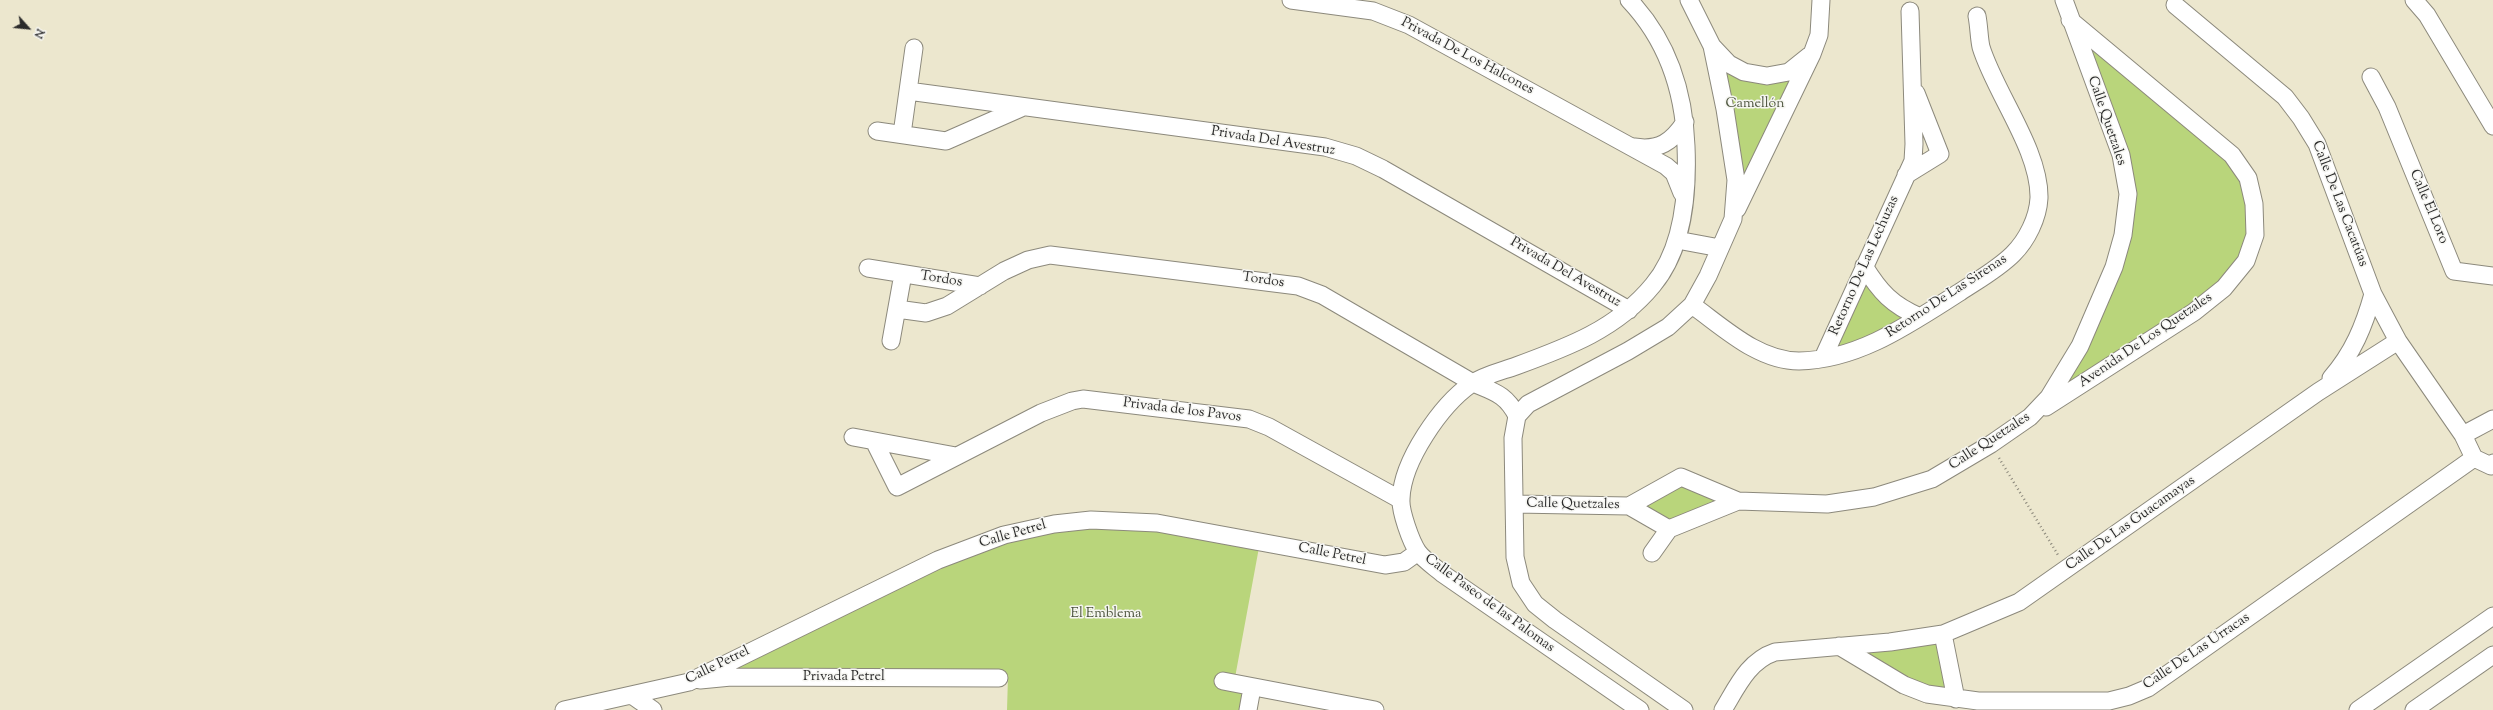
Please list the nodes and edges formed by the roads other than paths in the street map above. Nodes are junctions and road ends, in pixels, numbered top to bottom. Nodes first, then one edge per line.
1 (1291, 0) edge
2 (1629, 0) edge
3 (1689, 0) edge
4 (1821, 0) edge
5 (2064, 0) edge
6 (2414, 0) edge
7 (2175, 5) dead end
8 (1910, 11) dead end
9 (1978, 16) dead end
10 (2070, 20) junction
11 (1712, 46) junction
12 (914, 48) dead end
13 (1812, 54) junction
14 (2371, 77) dead end
15 (1911, 80) junction
16 (908, 91) junction
17 (1022, 108) junction
18 (2491, 118) edge
19 (1685, 122) junction
20 (878, 131) dead end
21 (902, 134) junction
22 (1632, 146) junction
23 (1906, 175) junction
24 (1683, 203) junction
25 (1733, 219) junction
26 (1677, 240) junction
27 (1720, 248) junction
28 (1864, 266) junction
29 (868, 268) dead end
30 (903, 274) junction
31 (2493, 276) edge
32 (980, 286) junction
33 (2373, 294) junction
34 (1692, 305) junction
35 (897, 309) junction
36 (1629, 310) junction
37 (1920, 317) junction
38 (891, 341) dead end
39 (2398, 341) junction
40 (1823, 358) junction
41 (1473, 383) junction
42 (2318, 392) junction
43 (1517, 416) junction
44 (2030, 417) junction
45 (2493, 418) edge
46 (2463, 435) junction
47 (853, 437) dead end
48 (874, 441) junction
49 (956, 456) junction
50 (2474, 458) junction
51 (2493, 463) edge
52 (1401, 500) junction
53 (1738, 501) junction
54 (1515, 504) junction
55 (1629, 506) junction
56 (1669, 529) junction
57 (1418, 552) junction
58 (1652, 553) dead end
59 (2493, 616) edge
60 (1943, 634) junction
61 (1839, 646) junction
62 (2492, 657) edge
63 (999, 678) dead end
64 (1223, 681) dead end
65 (690, 682) junction
66 (1252, 688) junction
67 (633, 696) junction
68 (1956, 699) junction
69 (564, 710) edge
70 (653, 710) edge
71 (1248, 710) edge
72 (1375, 710) edge
73 (1640, 710) edge
74 (1684, 710) edge
75 (1723, 710) edge
76 (2358, 710) edge
77 (2414, 710) edge

1 - 22 street, Privada De Los Halcones
2 - 19 street, Calle Paseo de las Palomas
3 - 11 street
4 - 13 street
5 - 10 street, Calle Quetzales
6 - 18 street
7 - 33 street, Calle De Las Cacatúas
8 - 15 street, Retorno De Las Lechuzas
9 - 37 street, Retorno De Las Sirenas
10 - 44 street, Calle Quetzales
10 - 44 street, Avenida De Los Quetzales
11 - 13 street
11 - 25 street
12 - 16 street
13 - 25 street
14 - 31 street, Calle El Loro
15 - 23 street, Retorno De Las Lechuzas
15 - 23 street, Retorno De Las Lechuzas
16 - 17 street, Privada Del Avestruz
16 - 21 street
17 - 21 street
17 - 36 street, Privada Del Avestruz
19 - 22 street, Privada De Los Halcones
19 - 24 street, Calle Paseo de las Palomas
20 - 21 street
22 - 24 street, Privada De Los Halcones
23 - 28 street, Retorno De Las Lechuzas
24 - 26 street, Calle Paseo de las Palomas
25 - 27 street
26 - 27 street
26 - 36 street, Calle Paseo de las Palomas
27 - 34 street
28 - 37 street
28 - 40 street, Retorno De Las Lechuzas
29 - 30 street, Tordos
30 - 32 street, Tordos
30 - 35 street, Tordos
32 - 35 street, Tordos
32 - 41 street, Tordos
33 - 39 street, Calle De Las Cacatúas
33 - 42 street
34 - 40 street, Retorno De Las Sirenas
34 - 43 street
35 - 38 street, Tordos
36 - 41 street, Calle Paseo de las Palomas
37 - 40 street, Retorno De Las Sirenas
39 - 42 street, Calle De Las Guacamayas
39 - 46 street, Calle De Las Cacatúas
41 - 43 street, Tordos
41 - 52 street, Calle Paseo de las Palomas
42 - 60 street, Calle De Las Guacamayas
43 - 54 street, Calle Paseo de las Palomas
44 - 53 street, Calle Quetzales
45 - 46 street
46 - 50 street, Calle De Las Cacatúas
47 - 48 street
48 - 49 street
48 - 49 street, Privada de los Pavos
49 - 52 street, Privada de los Pavos
50 - 51 street
50 - 68 street, Calle De Las Urracas
52 - 57 street, Calle Paseo de las Palomas
53 - 55 street, Calle Quetzales
53 - 56 street
54 - 55 street, Calle Quetzales
54 - 74 street, Calle Paseo de las Palomas
55 - 56 street, Calle Quetzales
56 - 58 street
57 - 65 street, Calle Petrel
57 - 73 street, Calle Paseo de las Palomas
59 - 76 street
60 - 61 street, Calle De Las Guacamayas
60 - 68 street
61 - 68 street, Calle De Las Urracas
61 - 75 street
62 - 77 street
63 - 65 street, Privada Petrel
64 - 66 street
65 - 67 street, Calle Petrel
66 - 71 street
66 - 72 street
67 - 69 street, Calle Petrel
67 - 70 street

